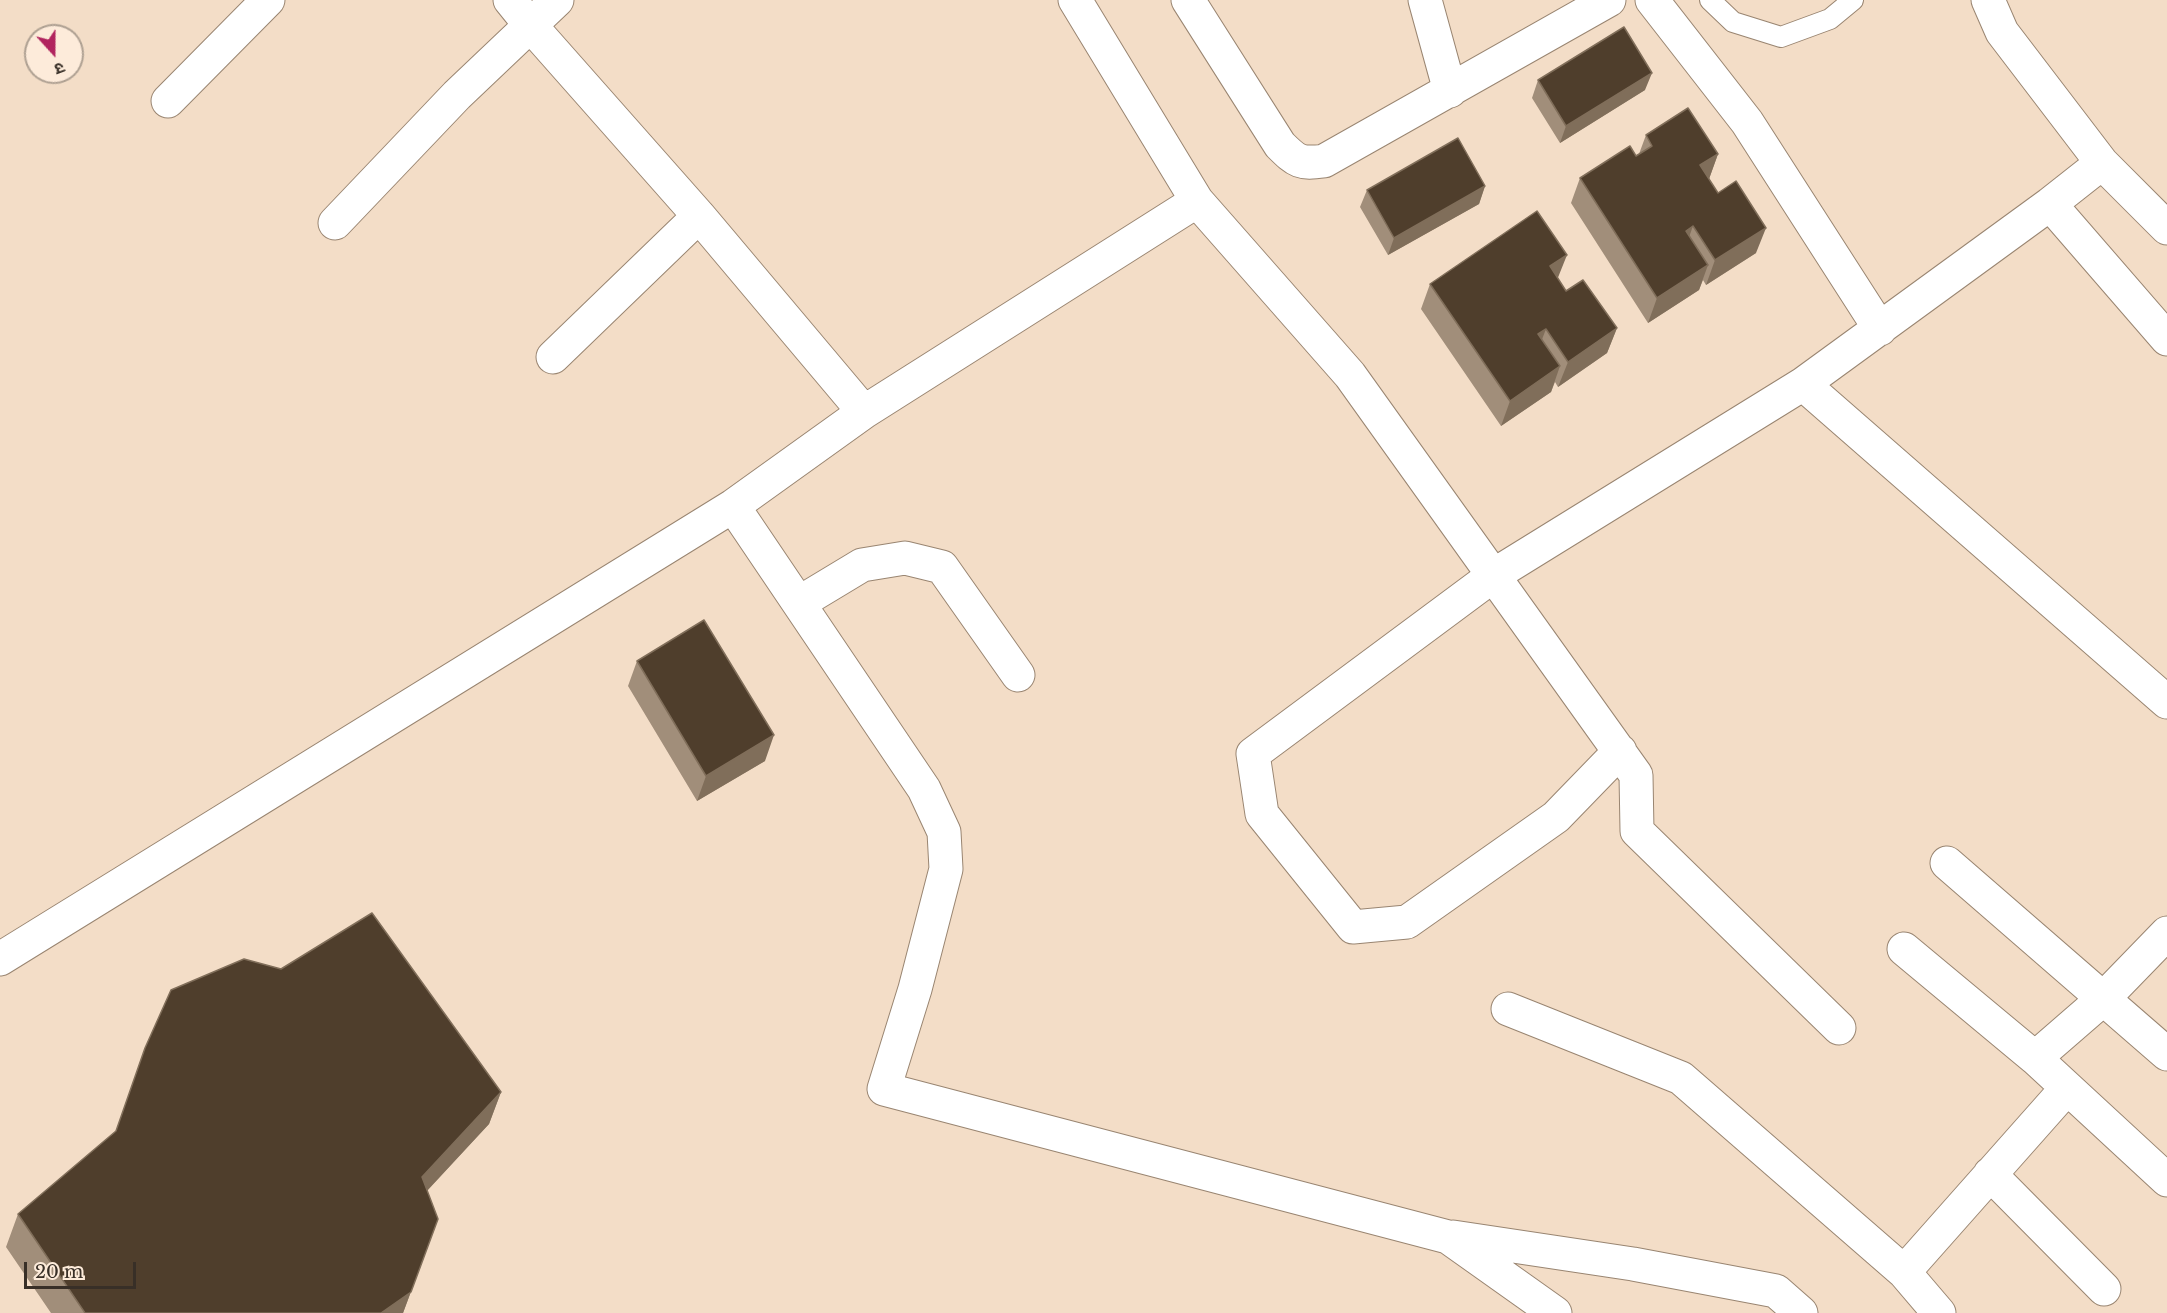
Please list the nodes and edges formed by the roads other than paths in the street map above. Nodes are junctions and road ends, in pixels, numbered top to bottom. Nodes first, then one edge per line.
1 (268, 0) edge
2 (510, 0) edge
3 (557, 0) edge
4 (1075, 0) edge
5 (1188, 0) edge
6 (1425, 0) edge
7 (1609, 0) edge
8 (1652, 0) edge
9 (1710, 0) edge
10 (1853, 0) edge
11 (1988, 0) edge
12 (531, 26) junction
13 (1450, 91) junction
14 (168, 101) dead end
15 (2102, 163) junction
16 (1197, 201) junction
17 (2050, 204) junction
18 (699, 216) junction
19 (335, 223) dead end
20 (2167, 228) edge
21 (1880, 329) junction
22 (2167, 339) edge
23 (553, 357) dead end
24 (1803, 384) junction
25 (864, 412) junction
26 (733, 506) junction
27 (1494, 575) junction
28 (799, 603) junction
29 (1018, 675) dead end
30 (2167, 702) edge
31 (1620, 752) junction
32 (1947, 862) dead end
33 (2167, 933) edge
34 (1904, 949) dead end
35 (0, 959) edge
36 (2103, 999) junction
37 (1509, 1009) dead end
38 (1839, 1028) dead end
39 (2167, 1054) edge
40 (2035, 1058) junction
41 (2067, 1088) junction
42 (1990, 1174) junction
43 (2167, 1180) edge
44 (1432, 1233) junction
45 (1904, 1272) junction
46 (2104, 1289) dead end
47 (1555, 1313) edge
48 (1801, 1313) edge
49 (1939, 1313) edge

1 - 14 street
2 - 12 street
3 - 12 street
4 - 16 street
5 - 13 street
6 - 13 street
7 - 13 street
8 - 21 street
9 - 10 lane
11 - 15 street
12 - 18 street
12 - 19 street
15 - 17 street
15 - 20 street
16 - 25 street
16 - 27 street
17 - 21 street
17 - 22 street
18 - 23 street
18 - 25 street
21 - 24 street
24 - 27 street
24 - 30 street
25 - 26 street
26 - 28 street
26 - 35 street
27 - 31 street
27 - 31 street
28 - 29 street
28 - 44 street
31 - 38 street
32 - 36 street
33 - 36 street
34 - 40 street
36 - 39 street
36 - 40 street
37 - 45 street
40 - 41 street
41 - 42 street
41 - 43 street
42 - 45 street
42 - 46 street
44 - 47 street
44 - 48 street
45 - 49 street

